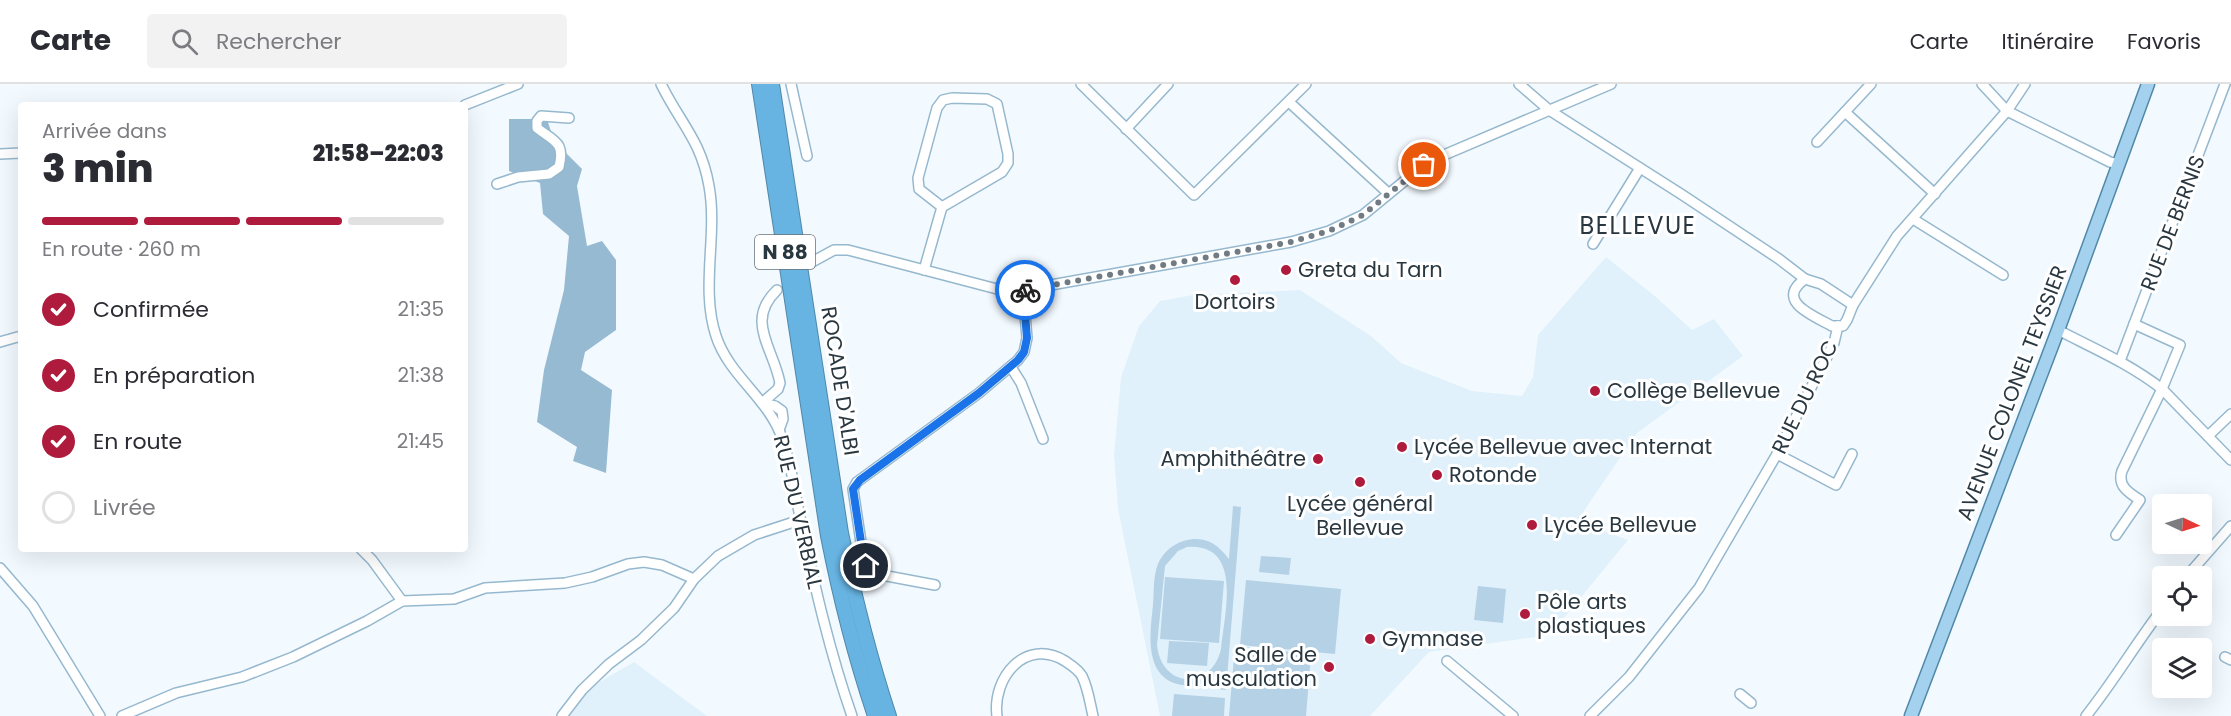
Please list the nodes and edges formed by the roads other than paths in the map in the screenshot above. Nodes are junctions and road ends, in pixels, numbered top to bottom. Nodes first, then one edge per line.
1 (519, 84) edge
2 (661, 84) edge
3 (759, 84) edge
4 (772, 84) edge
5 (792, 84) edge
6 (1081, 84) edge
7 (1168, 84) edge
8 (1306, 84) edge
9 (1520, 84) edge
10 (1611, 84) edge
11 (1871, 84) edge
12 (1982, 84) edge
13 (2025, 84) edge
14 (2148, 84) edge
15 (2225, 84) edge
16 (1289, 102) junction
17 (468, 104) edge
18 (1549, 110) junction
19 (2007, 111) junction
20 (1845, 112) junction
21 (569, 118) dead end
22 (1126, 129) junction
23 (1818, 142) dead end
24 (18, 153) edge
25 (0, 154) edge
26 (807, 156) dead end
27 (2119, 164) junction
28 (1640, 168) junction
29 (497, 184) dead end
30 (1388, 193) junction
31 (1935, 194) junction
32 (942, 207) junction
33 (1913, 219) junction
34 (1593, 244) dead end
35 (812, 262) dead end
36 (924, 270) junction
37 (2003, 275) dead end
38 (1805, 279) junction
39 (777, 290) dead end
40 (1023, 290) junction
41 (1853, 305) junction
42 (2134, 324) junction
43 (1838, 326) junction
44 (2058, 330) junction
45 (18, 337) edge
46 (0, 342) edge
47 (2120, 361) junction
48 (1011, 367) junction
49 (2162, 389) junction
50 (762, 403) junction
51 (2231, 414) edge
52 (2208, 436) junction
53 (1043, 439) dead end
54 (1777, 454) junction
55 (1852, 454) dead end
56 (2231, 460) edge
57 (800, 520) junction
58 (2231, 526) edge
59 (2116, 535) dead end
60 (364, 552) edge
61 (2196, 566) edge
62 (0, 568) edge
63 (694, 579) junction
64 (935, 585) dead end
65 (402, 601) junction
66 (2152, 622) edge
67 (1447, 661) dead end
68 (1740, 694) dead end
69 (1751, 703) dead end
70 (100, 716) edge
71 (122, 716) edge
72 (562, 716) edge
73 (852, 716) edge
74 (875, 716) edge
75 (890, 716) edge
76 (997, 716) edge
77 (1093, 716) edge
78 (1513, 716) edge
79 (1590, 716) edge
80 (1911, 716) edge
81 (2086, 716) edge

1 - 17 street
2 - 50 street, RUE DU VERBIAL
3 - 74 highway, ROCADE D'ALBI / N 88
4 - 75 highway, ROCADE D'ALBI / N 88
5 - 26 street
6 - 22 street
7 - 22 street
8 - 16 street
9 - 18 street
10 - 18 street
11 - 20 street
12 - 19 street
13 - 19 street, RUE DU ROC
14 - 27 main road, AVENUE COLONEL TEYSSIER
15 - 42 street, RUE DE BERNIS
16 - 22 street
16 - 30 street
18 - 28 street
18 - 30 street
19 - 27 street
19 - 31 street, RUE DU ROC
20 - 23 street
20 - 31 street
21 - 29 street
24 - 25 street
27 - 44 main road, AVENUE COLONEL TEYSSIER
28 - 34 street
28 - 38 street
30 - 40 street
31 - 33 street, RUE DU ROC
32 - 32 street
32 - 36 street
33 - 37 street
33 - 41 street, RUE DU ROC
35 - 36 street
36 - 40 street
38 - 41 street
38 - 43 street
39 - 50 street
40 - 48 street
41 - 43 street, RUE DU ROC
42 - 47 street, RUE DE BERNIS
42 - 49 street
43 - 54 street, RUE DU ROC
44 - 47 street
44 - 80 main road, AVENUE COLONEL TEYSSIER
45 - 46 street
47 - 49 street
48 - 53 street
48 - 64 street
49 - 52 street
49 - 59 street
50 - 57 street, RUE DU VERBIAL
51 - 52 street
52 - 56 street
54 - 55 street
54 - 79 street, RUE DU ROC
57 - 63 street
57 - 73 street, RUE DU VERBIAL
58 - 61 street
60 - 65 street
62 - 70 street
63 - 65 street
63 - 72 street
65 - 71 street
66 - 81 street
67 - 78 street
68 - 69 street
76 - 77 street

